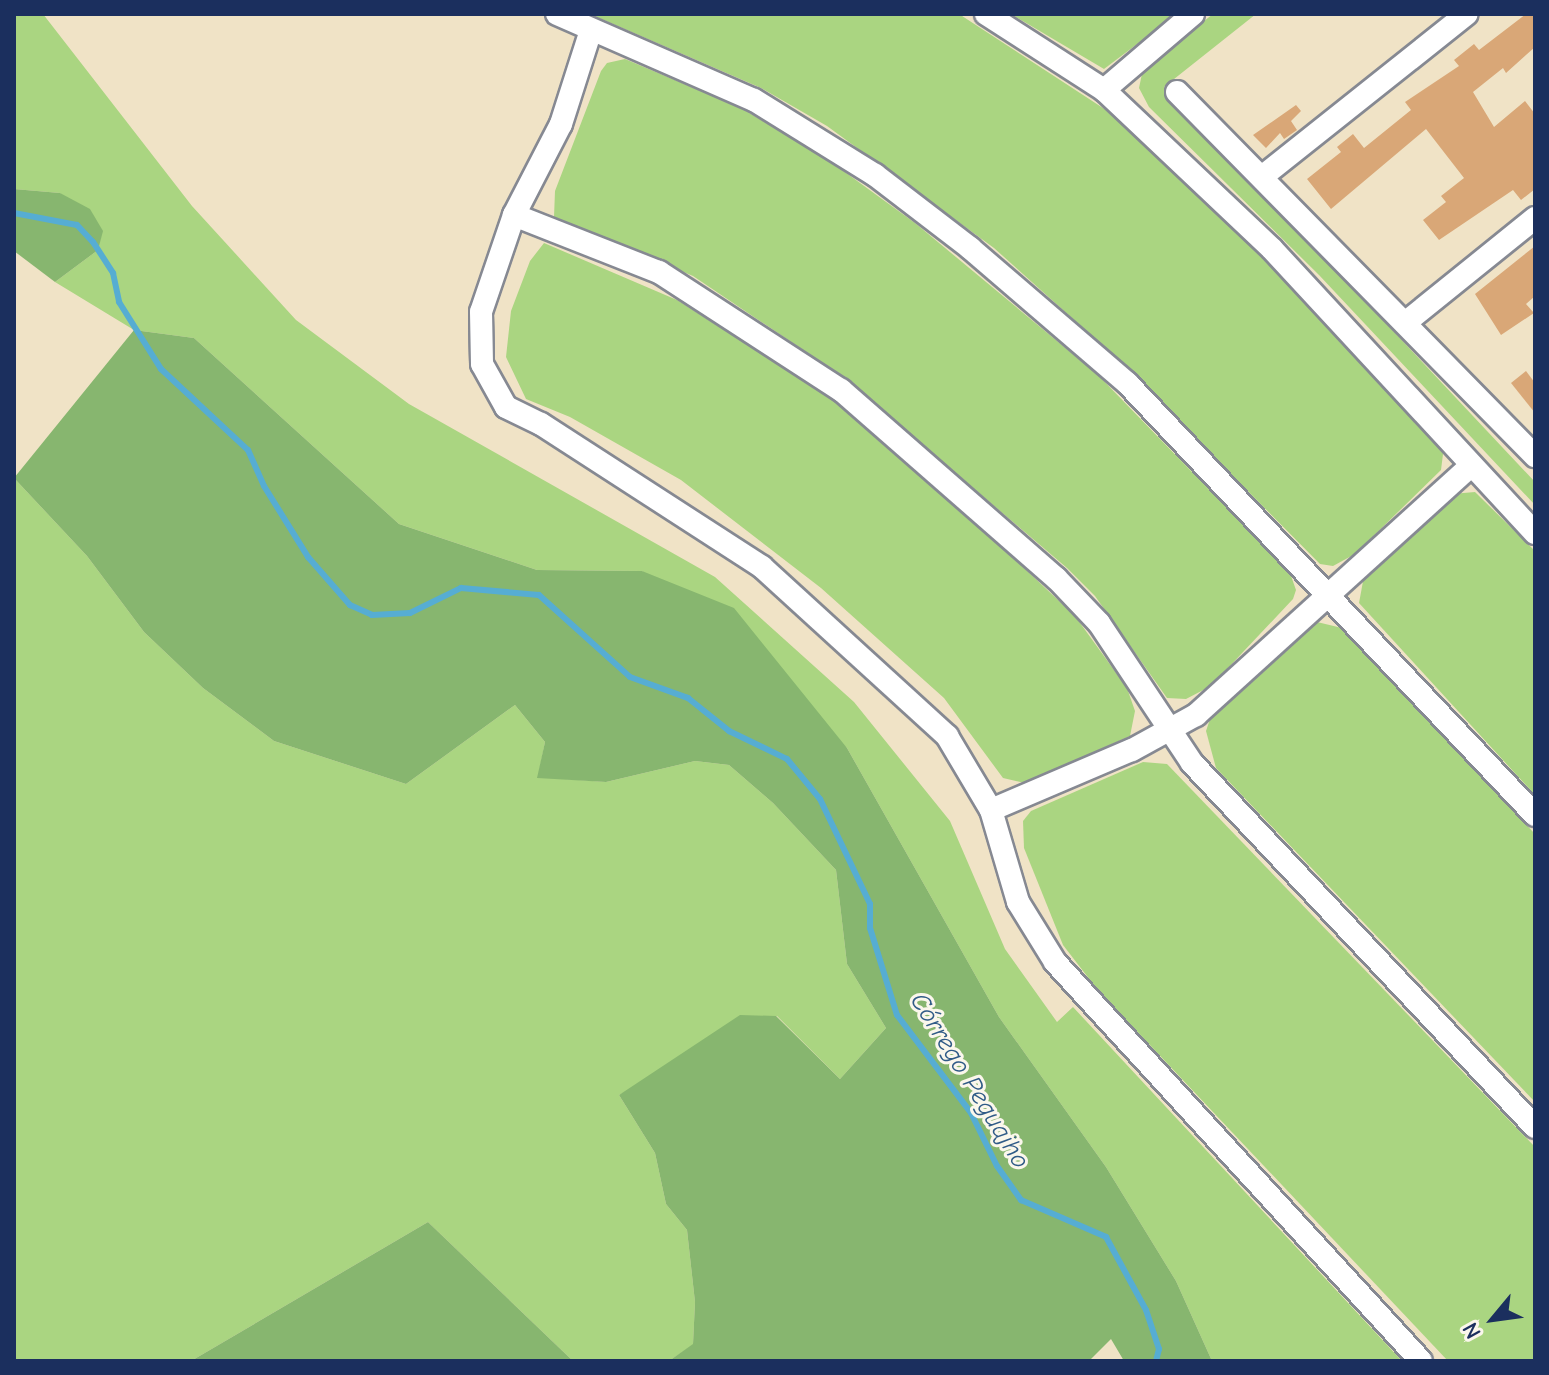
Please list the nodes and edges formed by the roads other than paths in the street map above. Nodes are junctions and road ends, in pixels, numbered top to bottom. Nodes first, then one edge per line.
1 (557, 14) edge
2 (986, 14) edge
3 (1193, 14) edge
4 (1467, 14) edge
5 (591, 30) junction
6 (1104, 90) junction
7 (1177, 92) dead end
8 (1263, 176) junction
9 (514, 215) junction
10 (1535, 218) edge
11 (1405, 323) junction
12 (1535, 456) edge
13 (1471, 466) junction
14 (1535, 533) edge
15 (1328, 592) junction
16 (1168, 733) junction
17 (991, 810) junction
18 (1535, 815) edge
19 (1535, 1127) edge
20 (1421, 1361) edge

1 - 5 street
2 - 6 street
3 - 6 street
4 - 8 street
5 - 9 street
5 - 15 street
6 - 13 street
7 - 8 street
8 - 11 street
9 - 16 street
9 - 17 street
10 - 11 street
11 - 12 street
13 - 14 street
13 - 15 street
15 - 16 street
15 - 18 street
16 - 17 street
16 - 19 street
17 - 20 street

